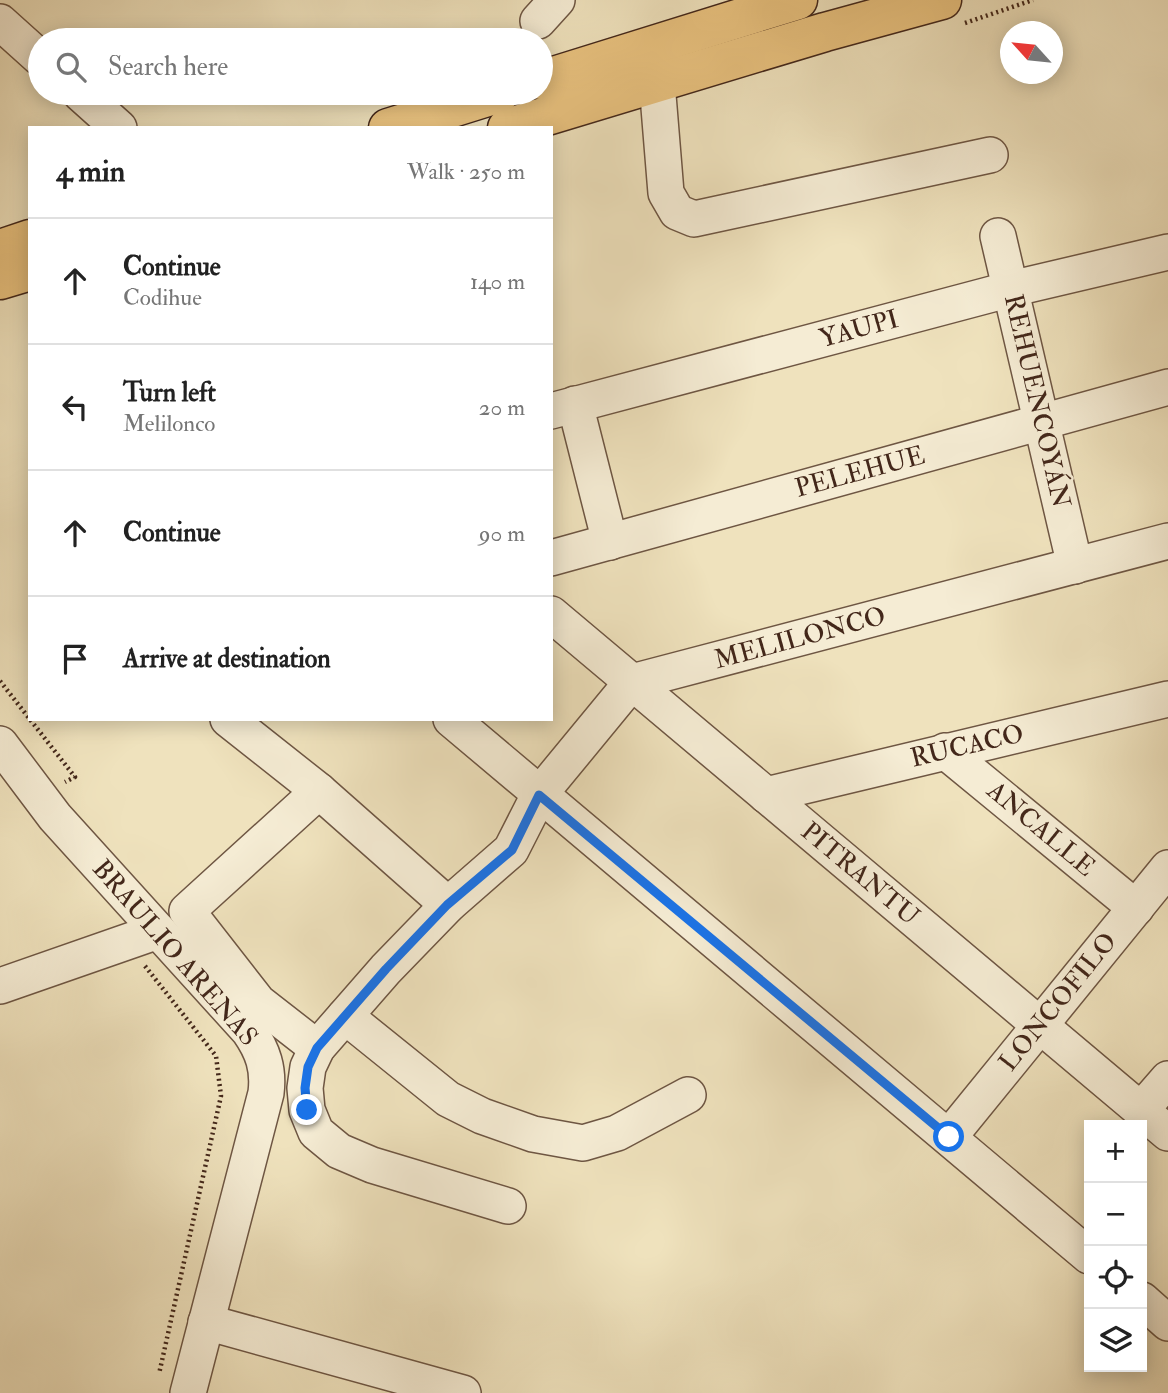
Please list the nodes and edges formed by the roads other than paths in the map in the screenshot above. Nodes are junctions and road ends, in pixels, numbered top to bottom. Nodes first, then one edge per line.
1 (798, 0) edge
2 (942, 0) edge
3 (886, 8) edge
4 (816, 16) edge
5 (0, 22) edge
6 (28, 47) edge
7 (553, 76) edge
8 (657, 83) junction
9 (93, 105) edge
10 (508, 118) edge
11 (117, 126) edge
12 (412, 126) edge
13 (990, 155) dead end
14 (998, 236) dead end
15 (28, 240) edge
16 (0, 249) edge
17 (1168, 252) edge
18 (28, 272) edge
19 (0, 279) edge
20 (1011, 289) junction
21 (1168, 387) edge
22 (563, 407) edge
23 (1043, 422) junction
24 (1168, 541) edge
25 (610, 542) junction
26 (553, 557) edge
27 (1075, 566) junction
28 (553, 616) edge
29 (632, 682) junction
30 (1168, 699) edge
31 (231, 721) edge
32 (453, 721) edge
33 (0, 744) edge
34 (945, 751) junction
35 (319, 791) junction
36 (539, 795) junction
37 (766, 795) junction
38 (1168, 868) edge
39 (447, 905) junction
40 (1136, 908) junction
41 (142, 937) junction
42 (0, 986) edge
43 (345, 1016) junction
44 (1040, 1025) junction
45 (317, 1048) junction
46 (1168, 1079) edge
47 (688, 1095) dead end
48 (1141, 1110) junction
49 (1168, 1133) edge
50 (949, 1137) junction
51 (508, 1206) dead end
52 (1084, 1252) edge
53 (1147, 1304) edge
54 (206, 1322) junction
55 (1168, 1323) edge
56 (172, 1390) edge
57 (463, 1393) edge

1 - 7 main road
2 - 3 main road
3 - 4 main road
4 - 8 main road
5 - 6 street
8 - 10 main road
8 - 13 street
9 - 11 street
10 - 12 main road
14 - 20 street, REHUENCOYÁN
15 - 16 main road
17 - 20 street, YAUPI
18 - 19 main road
20 - 22 street, YAUPI
20 - 23 street, REHUENCOYÁN
21 - 23 street, PELEHUE
22 - 25 street
23 - 25 street, PELEHUE
23 - 27 street, REHUENCOYÁN
24 - 27 street, MELILONCO
25 - 26 street, PELEHUE
27 - 29 street, MELILONCO
28 - 29 street, PITRANTU
29 - 36 street
29 - 37 street, PITRANTU
30 - 34 street, RUCACO
31 - 35 street
32 - 36 street
33 - 41 street, BRAULIO ARENAS
34 - 37 street, RUCACO
34 - 40 street, ANCALLE
35 - 39 street
35 - 45 street
36 - 39 street
36 - 50 street
37 - 44 street, PITRANTU
38 - 40 street, LONCOFILO
39 - 43 street
40 - 44 street, LONCOFILO
41 - 42 street
41 - 54 street, BRAULIO ARENAS
43 - 45 street
43 - 47 street
44 - 48 street, PITRANTU
44 - 50 street, LONCOFILO
45 - 51 street
46 - 48 street
48 - 49 street, PITRANTU
50 - 52 street
53 - 55 street
54 - 56 street, BRAULIO ARENAS
54 - 57 street

